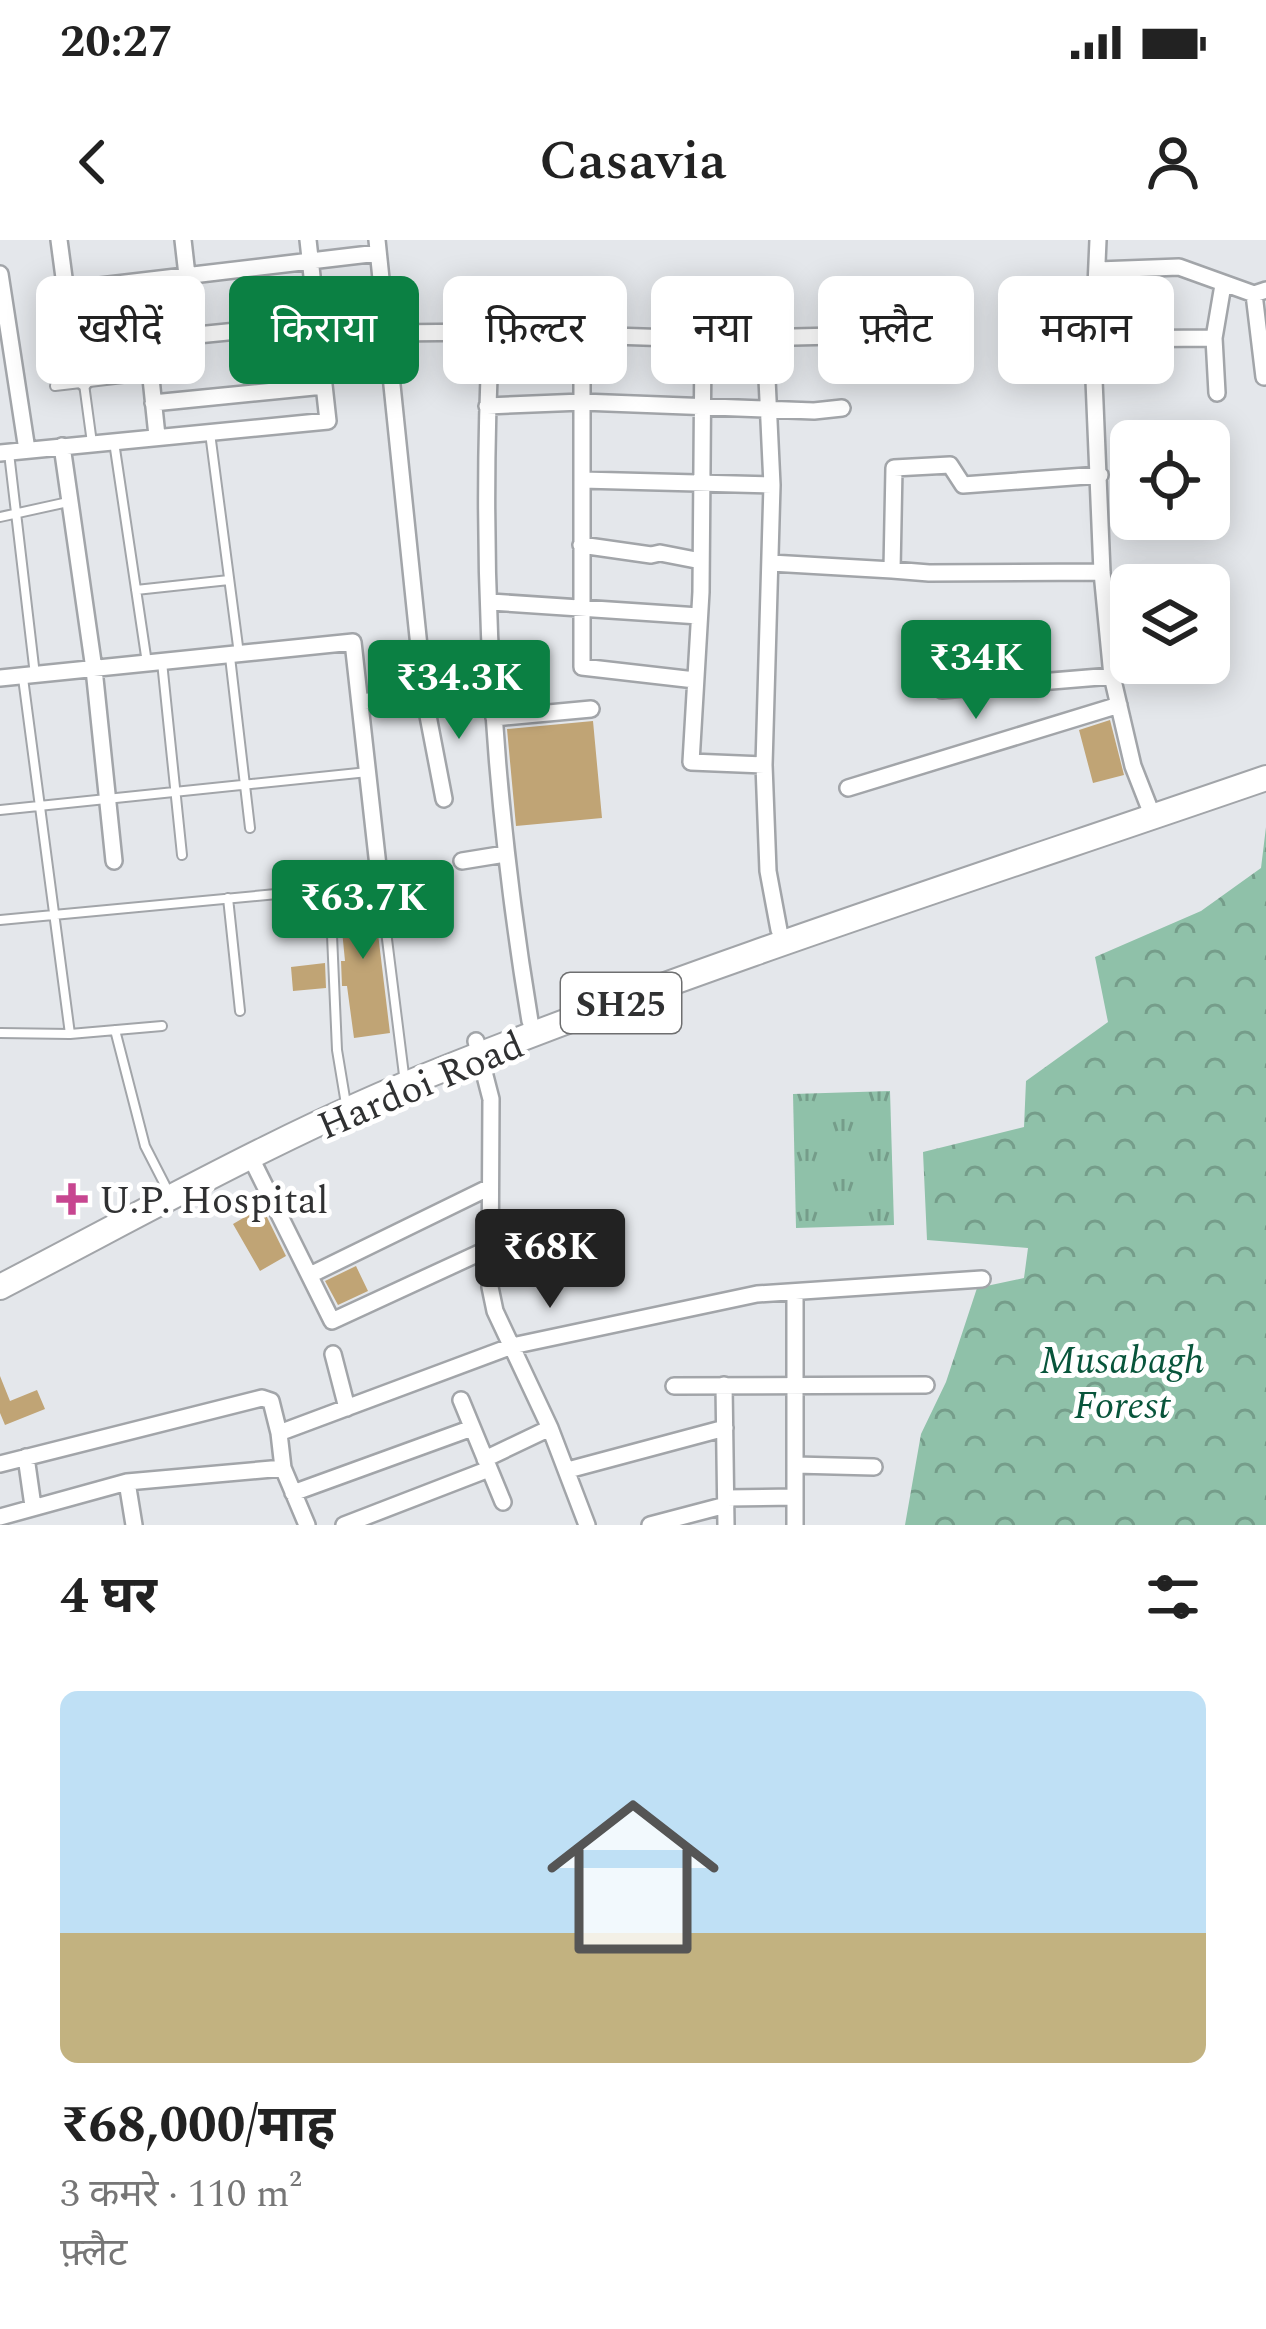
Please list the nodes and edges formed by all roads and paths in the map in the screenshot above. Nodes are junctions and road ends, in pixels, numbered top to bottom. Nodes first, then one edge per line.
1 (59, 240) edge
2 (183, 240) edge
3 (308, 240) edge
4 (1098, 240) edge
5 (377, 246) edge
6 (310, 261) junction
7 (1098, 270) junction
8 (0, 274) edge
9 (188, 275) junction
10 (63, 276) edge
11 (180, 276) edge
12 (312, 276) edge
13 (381, 276) edge
14 (1098, 276) edge
15 (1223, 285) junction
16 (1260, 292) edge
17 (1214, 338) junction
18 (1174, 339) edge
19 (1264, 377) edge
20 (70, 384) edge
21 (84, 384) edge
22 (152, 384) edge
23 (393, 384) edge
24 (488, 384) edge
25 (582, 384) edge
26 (703, 384) edge
27 (767, 384) edge
28 (1096, 384) edge
29 (55, 386) dead end
30 (324, 386) joint
31 (1217, 393) dead end
32 (582, 402) junction
33 (154, 403) junction
34 (487, 406) junction
35 (703, 406) junction
36 (768, 408) junction
37 (842, 408) dead end
38 (209, 431) junction
39 (157, 436) junction
40 (113, 441) junction
41 (92, 443) junction
42 (62, 446) junction
43 (27, 450) junction
44 (4, 453) edge
45 (1100, 475) junction
46 (582, 480) junction
47 (701, 484) junction
48 (772, 485) junction
49 (70, 502) junction
50 (16, 513) junction
51 (0, 517) edge
52 (581, 545) junction
53 (701, 562) junction
54 (771, 563) junction
55 (892, 570) junction
56 (1102, 572) junction
57 (230, 580) junction
58 (136, 590) junction
59 (491, 602) junction
60 (581, 606) junction
61 (699, 616) junction
62 (234, 654) junction
63 (1110, 655) edge
64 (155, 662) junction
65 (94, 669) junction
66 (29, 675) junction
67 (1110, 676) edge
68 (0, 678) edge
69 (694, 680) junction
70 (1114, 684) edge
71 (942, 690) dead end
72 (424, 695) junction
73 (360, 702) junction
74 (1119, 705) junction
75 (591, 709) dead end
76 (494, 718) junction
77 (1266, 762) edge
78 (764, 765) junction
79 (368, 772) junction
80 (1266, 778) edge
81 (245, 785) junction
82 (848, 788) dead end
83 (176, 792) junction
84 (108, 799) junction
85 (444, 799) dead end
86 (40, 806) junction
87 (0, 809) edge
88 (1150, 810) junction
89 (250, 828) dead end
90 (505, 854) junction
91 (182, 855) dead end
92 (462, 861) dead end
93 (114, 862) dead end
94 (431, 871) dead end
95 (379, 875) junction
96 (228, 898) junction
97 (55, 914) junction
98 (0, 920) edge
99 (778, 930) junction
100 (754, 947) junction
101 (240, 1011) dead end
102 (530, 1021) junction
103 (162, 1026) dead end
104 (115, 1030) junction
105 (0, 1033) edge
106 (70, 1034) junction
107 (478, 1048) junction
108 (404, 1079) junction
109 (345, 1098) junction
110 (251, 1158) junction
111 (165, 1185) junction
112 (490, 1187) junction
113 (490, 1248) junction
114 (0, 1271) edge
115 (310, 1275) junction
116 (982, 1280) dead end
117 (0, 1288) edge
118 (795, 1292) junction
119 (512, 1346) junction
120 (333, 1354) dead end
121 (795, 1383) junction
122 (926, 1384) dead end
123 (724, 1385) junction
124 (674, 1386) dead end
125 (461, 1400) dead end
126 (346, 1408) junction
127 (472, 1428) junction
128 (550, 1428) junction
129 (725, 1428) junction
130 (280, 1433) junction
131 (26, 1457) junction
132 (0, 1464) edge
133 (487, 1464) junction
134 (795, 1465) junction
135 (874, 1467) dead end
136 (283, 1468) junction
137 (568, 1470) junction
138 (127, 1482) junction
139 (293, 1493) junction
140 (795, 1497) junction
141 (503, 1502) dead end
142 (726, 1502) junction
143 (33, 1506) junction
144 (0, 1517) edge
145 (582, 1524) edge
146 (134, 1525) edge
147 (307, 1525) edge
148 (344, 1525) edge
149 (650, 1525) edge
150 (726, 1525) edge
151 (795, 1525) edge

1 - 10 street
2 - 9 street
3 - 6 street
4 - 7 street
5 - 6 street
5 - 13 street
6 - 9 street
6 - 12 street
7 - 14 street
7 - 15 street
8 - 43 street
9 - 11 street
15 - 16 street
15 - 17 street
16 - 19 street
17 - 18 street
17 - 31 street
20 - 29 lane
21 - 41 lane
22 - 33 street
23 - 72 street
24 - 34 street
25 - 32 street
26 - 35 street
27 - 36 street
28 - 45 street
30 - 33 street
30 - 38 street
32 - 34 street
32 - 35 street
32 - 46 street
33 - 39 street
34 - 59 street
35 - 36 street
35 - 47 street
36 - 37 street
36 - 48 street
38 - 39 street
38 - 57 lane
39 - 40 street
40 - 41 street
40 - 58 lane
41 - 42 street
42 - 43 street
42 - 49 street
43 - 44 street
44 - 50 lane
45 - 55 street
45 - 56 street
46 - 47 street
46 - 52 street
47 - 48 street
47 - 53 street
48 - 54 street
49 - 50 lane
49 - 65 street
50 - 51 lane
50 - 66 lane
52 - 53 street
52 - 60 street
53 - 61 street
54 - 55 street
54 - 78 street
55 - 56 street
56 - 63 street
57 - 58 lane
57 - 62 lane
58 - 64 lane
59 - 60 street
59 - 76 street
60 - 61 street
60 - 69 street
61 - 69 street
62 - 64 street
62 - 73 street
62 - 81 lane
64 - 65 street
64 - 83 lane
65 - 66 street
65 - 84 street
66 - 68 street
66 - 86 lane
67 - 71 street
69 - 78 street
70 - 74 street
72 - 73 street
72 - 85 street
73 - 79 street
74 - 82 street
74 - 88 street
75 - 76 street
76 - 90 street
77 - 88 main road, Hardoi Road / SH25
78 - 99 street
79 - 81 lane
79 - 95 street
80 - 88 main road, Hardoi Road / SH25
81 - 83 lane
81 - 89 lane
83 - 84 lane
83 - 91 lane
84 - 86 lane
84 - 93 street
86 - 87 lane
86 - 97 lane
88 - 99 main road, Hardoi Road / SH25
88 - 100 main road, Hardoi Road / SH25
90 - 92 street
90 - 102 street
94 - 95 lane
95 - 108 lane
96 - 97 lane
96 - 101 lane
96 - 109 lane
97 - 98 lane
97 - 106 lane
99 - 100 main road, Hardoi Road / SH25
100 - 102 main road, Hardoi Road / SH25
100 - 107 main road, Hardoi Road / SH25
102 - 107 main road, Hardoi Road / SH25
103 - 104 lane
104 - 106 lane
104 - 111 lane
105 - 106 lane
107 - 108 main road, Hardoi Road / SH25
107 - 112 street
108 - 109 main road, Hardoi Road / SH25
108 - 110 main road, Hardoi Road / SH25
109 - 111 main road, Hardoi Road / SH25
110 - 115 street
110 - 117 main road, Hardoi Road / SH25
111 - 114 main road, Hardoi Road / SH25
112 - 113 street
112 - 115 street
113 - 115 street
113 - 119 street
116 - 118 street
118 - 119 street
118 - 121 street
119 - 126 street
119 - 128 street
120 - 126 street
121 - 122 street
121 - 123 street
121 - 134 street
123 - 124 street
123 - 129 street
125 - 127 street
126 - 130 street
127 - 133 street
127 - 139 street
128 - 133 street
128 - 137 street
129 - 137 street
129 - 142 street
130 - 131 street
130 - 136 street
131 - 132 street
131 - 143 street
133 - 141 street
133 - 148 street
134 - 135 street
134 - 140 street
136 - 138 street
136 - 139 street
137 - 145 street
138 - 143 street
138 - 146 street
139 - 147 street
140 - 142 street
140 - 151 street
142 - 149 street
142 - 150 street
143 - 144 street

